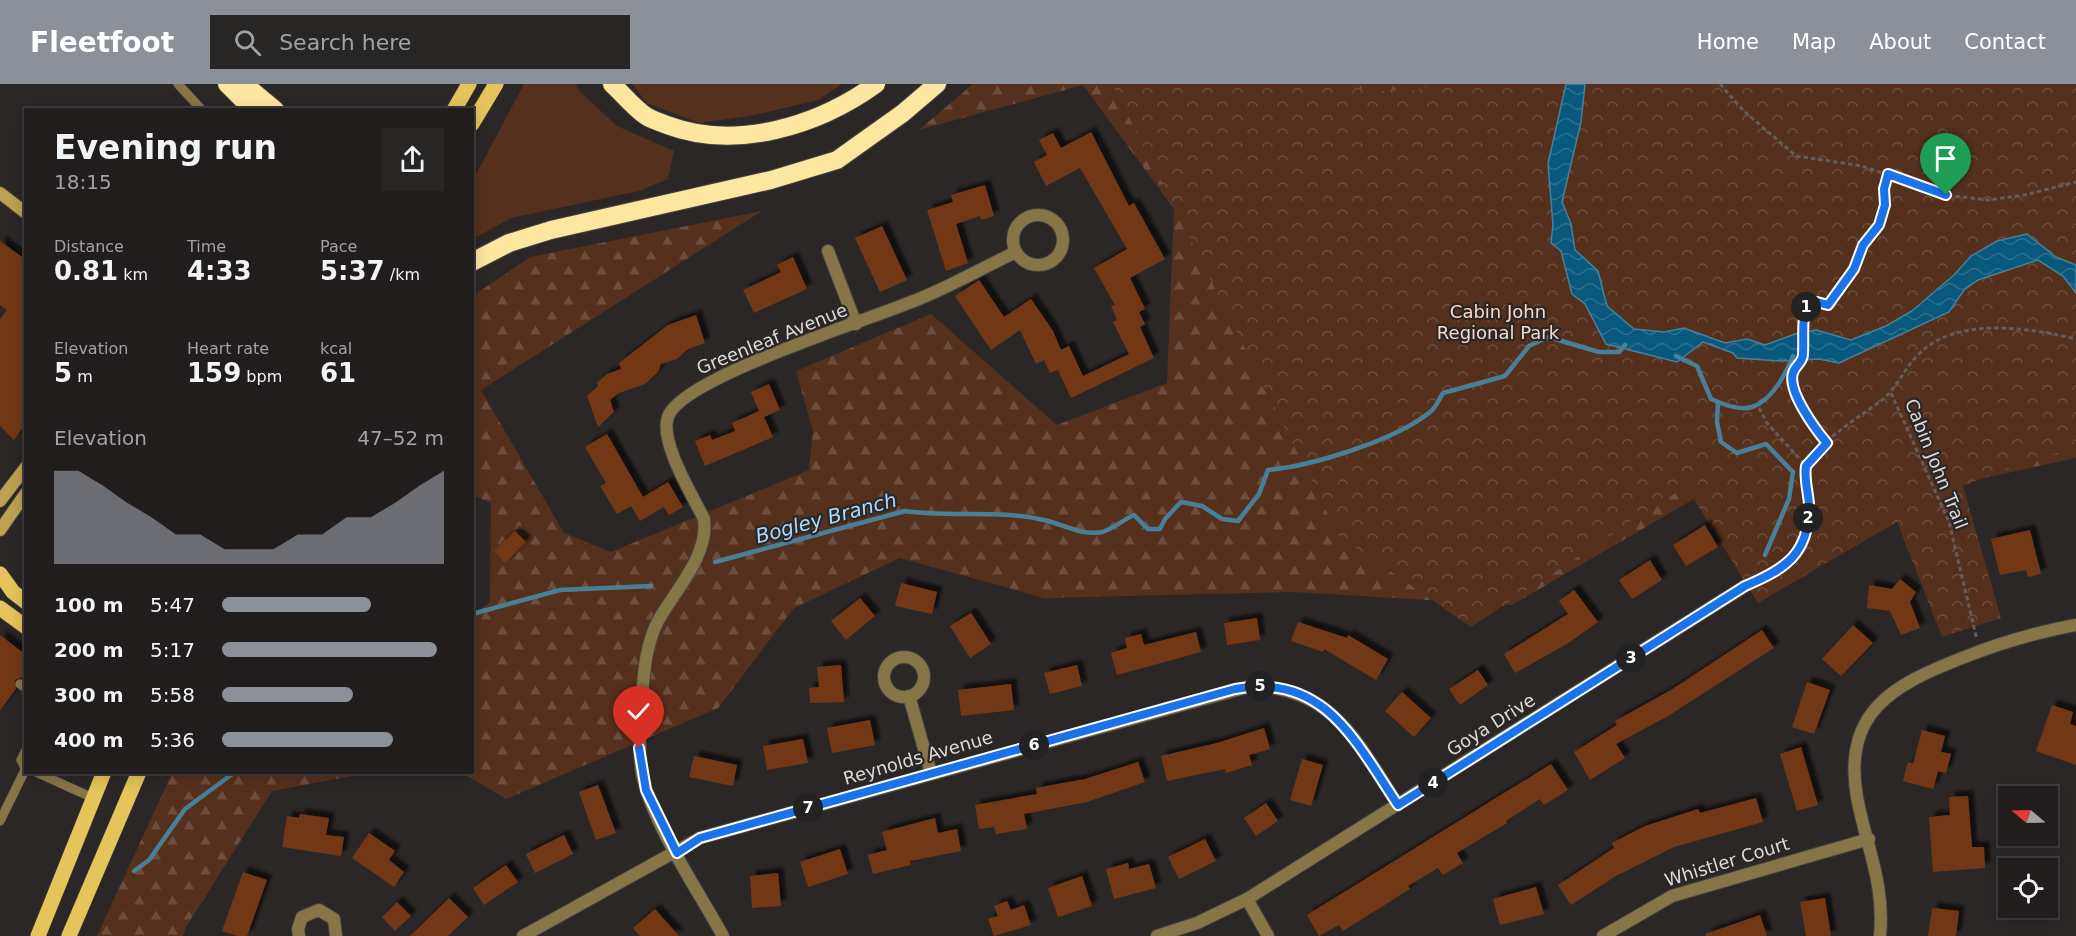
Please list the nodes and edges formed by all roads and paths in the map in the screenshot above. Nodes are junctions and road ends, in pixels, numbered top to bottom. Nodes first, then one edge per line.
1 (178, 84) edge
2 (227, 84) edge
3 (244, 84) edge
4 (469, 84) edge
5 (496, 84) edge
6 (612, 84) edge
7 (876, 84) edge
8 (937, 84) edge
9 (1720, 84) edge
10 (200, 108) edge
11 (251, 108) edge
12 (273, 108) edge
13 (455, 108) edge
14 (474, 121) edge
15 (1888, 174) junction
16 (2076, 182) edge
17 (0, 193) edge
18 (24, 211) edge
19 (828, 251) dead end
20 (1016, 252) junction
21 (474, 261) edge
22 (856, 324) junction
23 (2076, 339) edge
24 (1891, 393) junction
25 (1759, 408) dead end
26 (1827, 443) junction
27 (1806, 466) junction
28 (24, 470) edge
29 (24, 496) edge
30 (0, 501) edge
31 (0, 530) edge
32 (0, 574) edge
33 (1745, 586) joint
34 (24, 600) edge
35 (0, 608) edge
36 (2076, 625) edge
37 (24, 626) edge
38 (1980, 651) junction
39 (909, 696) dead end
40 (931, 773) junction
41 (25, 774) edge
42 (42, 774) edge
43 (103, 774) edge
44 (138, 774) edge
45 (93, 798) junction
46 (1398, 805) junction
47 (0, 820) edge
48 (1869, 839) junction
49 (677, 853) junction
50 (1247, 899) junction
51 (38, 936) edge
52 (69, 936) edge
53 (299, 936) edge
54 (336, 936) edge
55 (523, 936) edge
56 (723, 936) edge
57 (1157, 936) edge
58 (1268, 936) edge
59 (1603, 936) edge
60 (1880, 936) edge

1 - 10 lane
2 - 11 highway
3 - 12 highway
4 - 13 main road
5 - 14 main road
6 - 7 highway
8 - 21 highway
9 - 15 path
15 - 16 path
15 - 26 path
17 - 18 street
19 - 22 street
20 - 20 street
20 - 22 street, Greenleaf Avenue
22 - 49 street, Greenleaf Avenue
23 - 24 path, Cabin John Trail
24 - 26 path, Cabin John Trail
24 - 38 path, Cabin John Trail
25 - 27 path
26 - 27 path, Cabin John Trail
27 - 33 path
28 - 30 street
29 - 31 street
32 - 34 main road
33 - 46 street, Goya Drive
35 - 37 main road
36 - 38 street
38 - 48 street
39 - 40 street
40 - 46 street, Reynolds Avenue
40 - 49 street, Reynolds Avenue
41 - 47 lane
42 - 45 lane
43 - 45 main road
44 - 52 main road
45 - 51 main road
46 - 50 street, Goya Drive
48 - 59 street, Whistler Court
48 - 60 street
49 - 55 street, Reynolds Avenue
49 - 56 street, Greenleaf Avenue
50 - 57 street, Goya Drive
50 - 58 street
53 - 54 street

